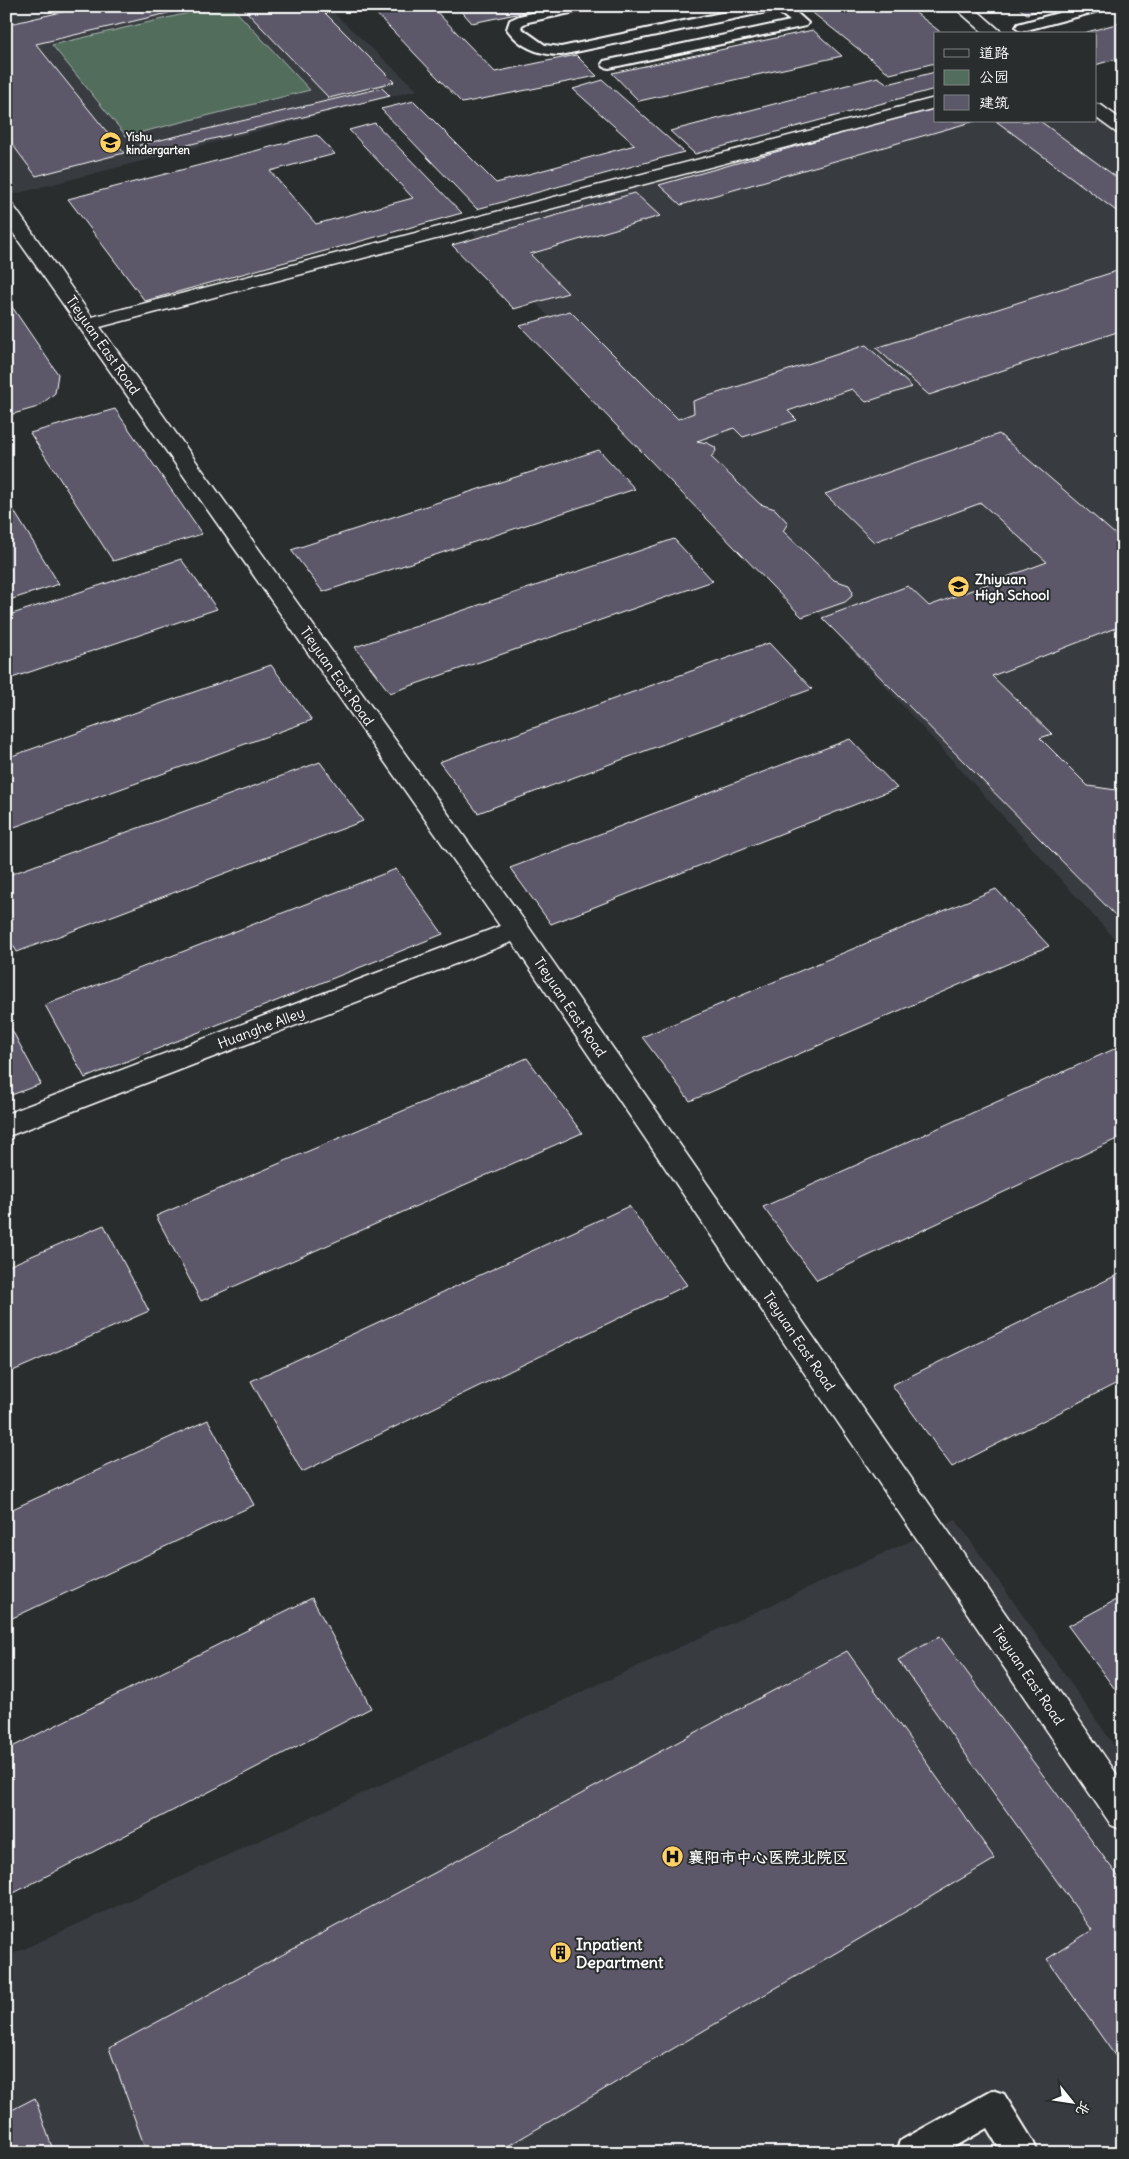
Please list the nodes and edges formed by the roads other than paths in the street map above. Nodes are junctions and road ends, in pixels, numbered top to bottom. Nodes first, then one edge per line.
1 (584, 6) edge
2 (776, 6) edge
3 (780, 6) edge
4 (961, 6) edge
5 (1101, 6) edge
6 (1023, 27) dead end
7 (994, 32) edge
8 (610, 64) dead end
9 (934, 103) edge
10 (1096, 110) edge
11 (1123, 129) edge
12 (6, 209) edge
13 (88, 324) junction
14 (517, 930) junction
15 (6, 1126) edge
16 (1123, 1813) edge
17 (912, 2153) edge
18 (1021, 2153) edge

1 - 2 lane
3 - 8 lane
4 - 7 street
5 - 6 lane
9 - 13 street
10 - 11 street
12 - 13 street, Tieyuan East Road
13 - 14 street, Tieyuan East Road
14 - 15 street, Huanghe Alley
14 - 16 street, Tieyuan East Road
17 - 18 lane

